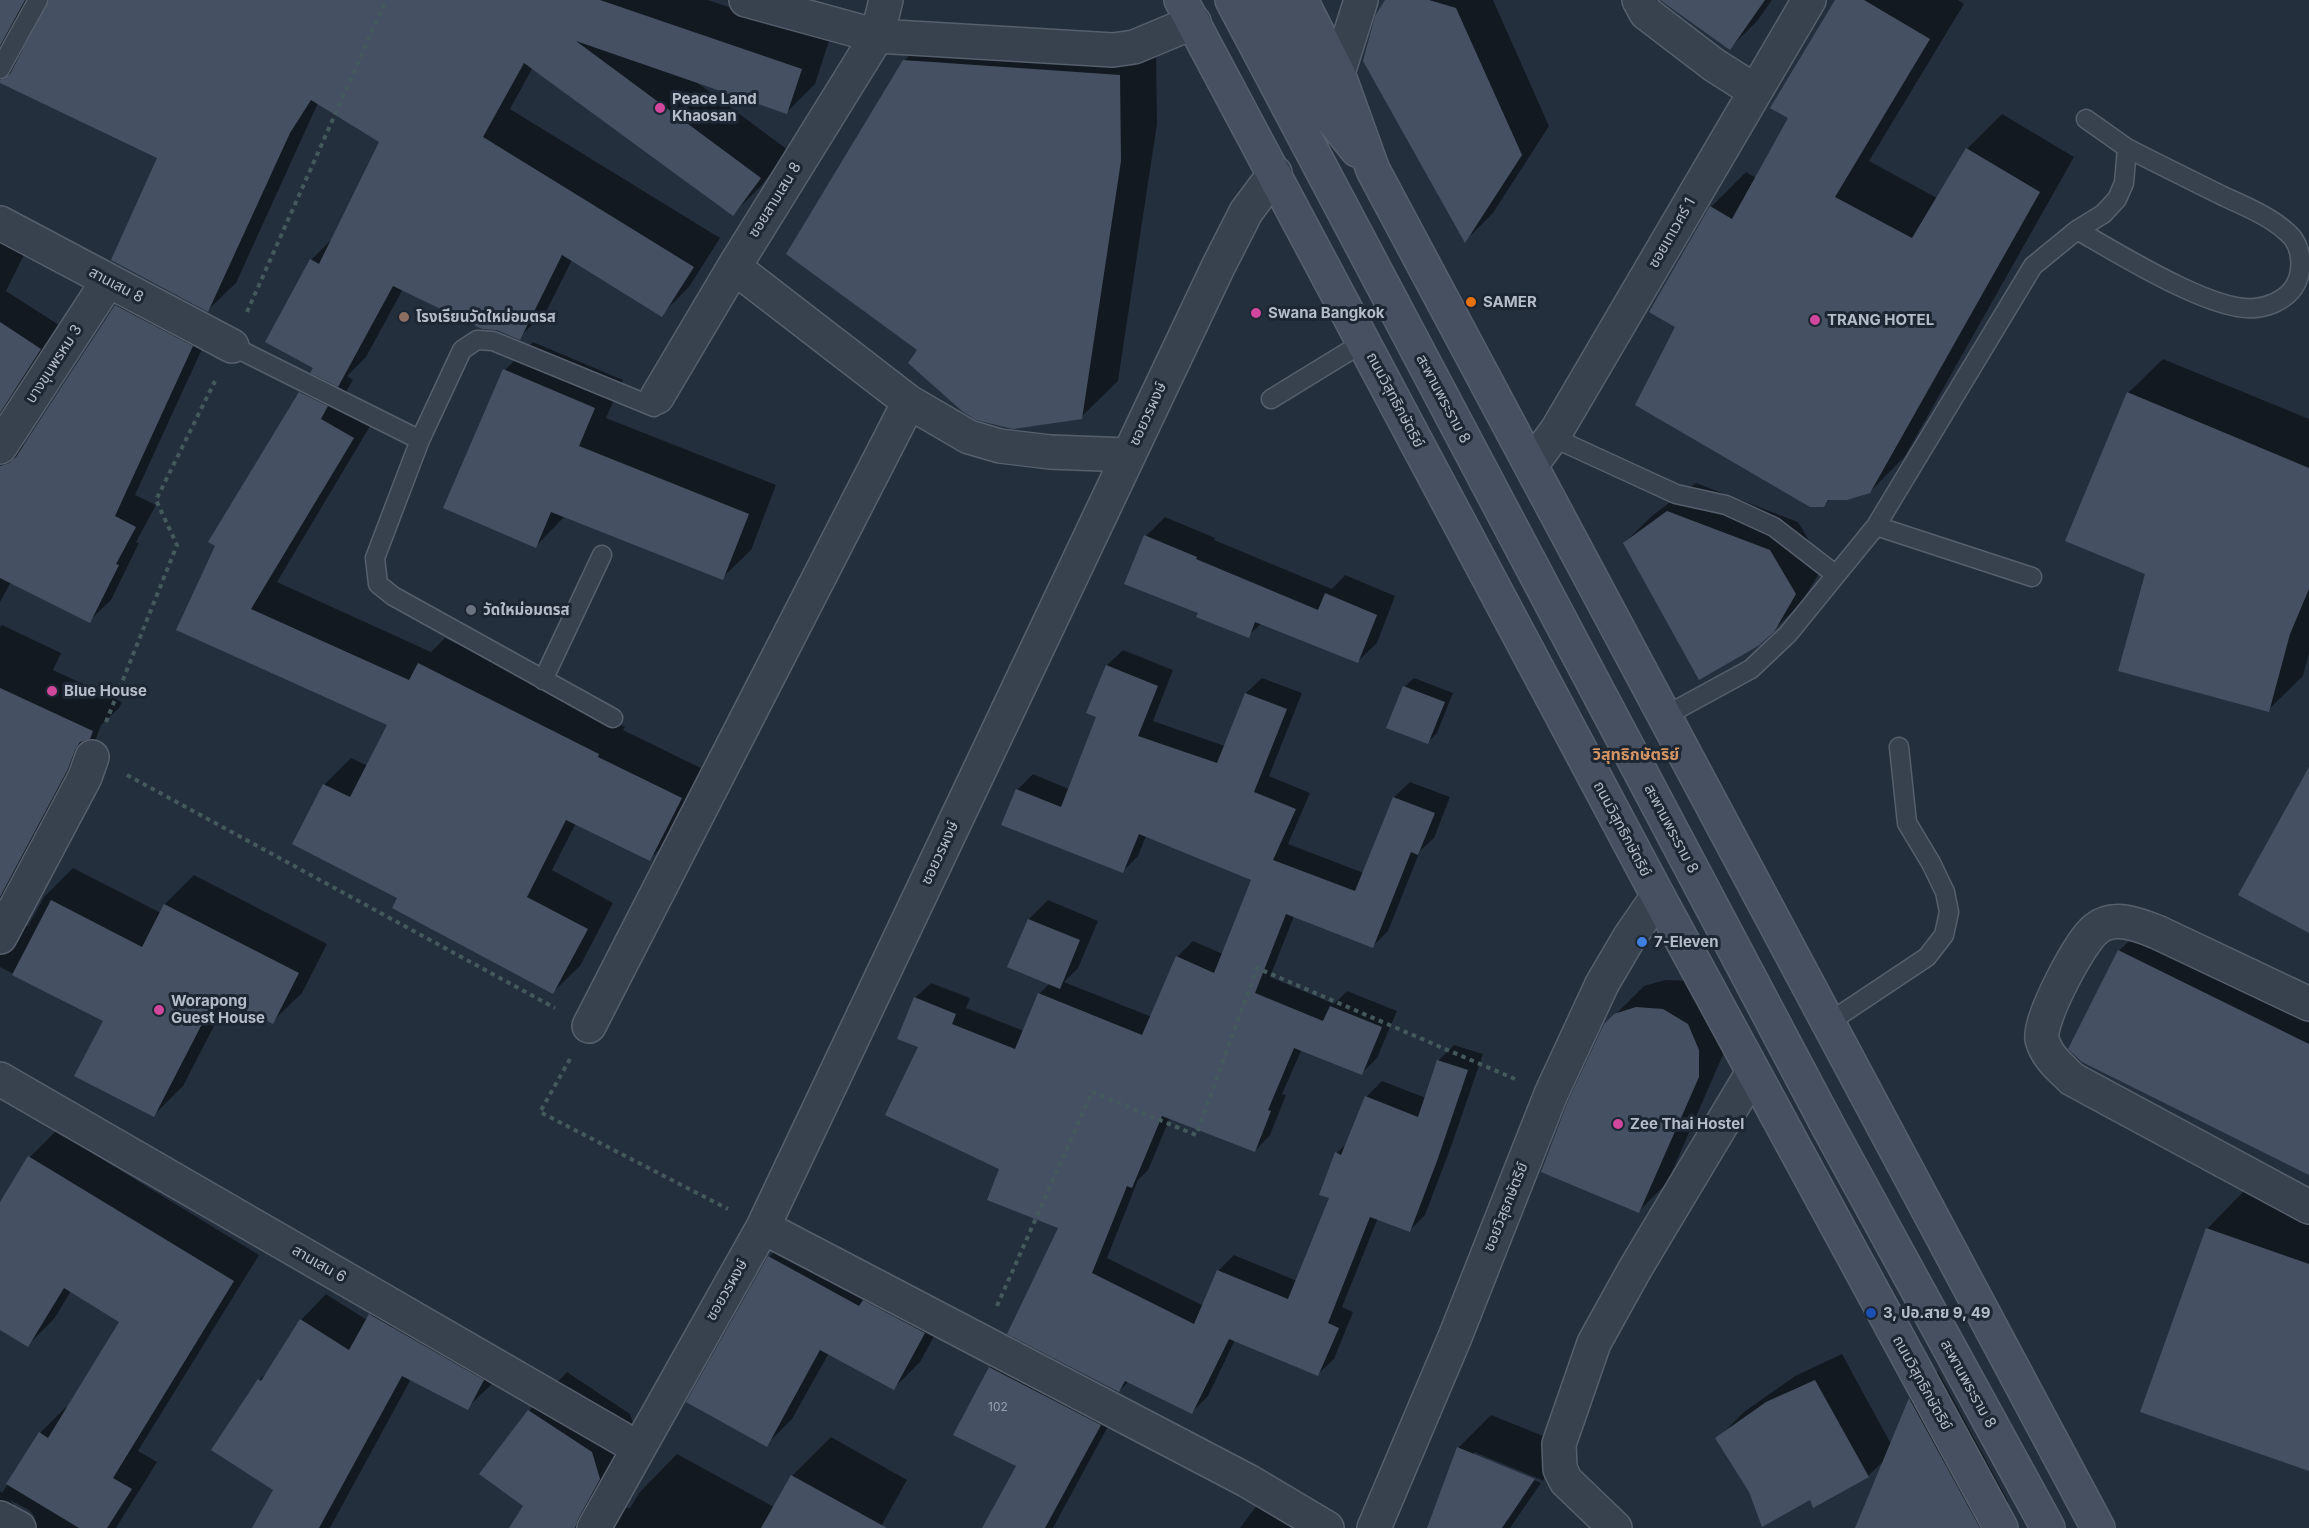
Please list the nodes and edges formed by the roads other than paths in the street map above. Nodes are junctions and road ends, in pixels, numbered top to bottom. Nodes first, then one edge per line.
1 (38, 0) edge
2 (746, 0) edge
3 (886, 0) edge
4 (1232, 0) edge
5 (1265, 0) edge
6 (1301, 0) edge
7 (1361, 0) edge
8 (1640, 0) edge
9 (1809, 0) edge
10 (1187, 11) edge
11 (876, 36) junction
12 (0, 69) edge
13 (1338, 73) junction
14 (1755, 91) junction
15 (2086, 118) dead end
16 (2127, 148) junction
17 (1373, 170) junction
18 (1275, 173) junction
19 (0, 224) edge
20 (2077, 230) junction
21 (734, 267) junction
22 (108, 281) junction
23 (1364, 342) junction
24 (232, 346) joint
25 (657, 397) joint
26 (1271, 399) dead end
27 (909, 402) junction
28 (1552, 437) junction
29 (420, 440) junction
30 (0, 447) edge
31 (1129, 455) junction
32 (1532, 464) junction
33 (1876, 526) junction
34 (602, 555) dead end
35 (1836, 575) junction
36 (2032, 577) dead end
37 (543, 680) junction
38 (1665, 716) junction
39 (613, 718) dead end
40 (1899, 747) dead end
41 (92, 757) road end
42 (1658, 896) junction
43 (0, 937) edge
44 (2309, 1004) edge
45 (1828, 1023) junction
46 (589, 1026) road end
47 (1753, 1072) junction
48 (4, 1090) edge
49 (2309, 1207) edge
50 (763, 1227) junction
51 (638, 1448) junction
52 (0, 1518) edge
53 (19, 1528) edge
54 (594, 1528) edge
55 (1327, 1528) edge
56 (1374, 1528) edge
57 (1615, 1528) edge
58 (2001, 1528) edge
59 (2048, 1528) edge
60 (2098, 1528) edge

1 - 12 lane
2 - 11 street
3 - 11 street, ซอยสามเสน 8
4 - 59 main road, สะพานพระราม 8
5 - 17 main road
6 - 13 main road
7 - 13 street
8 - 14 street
9 - 14 street, ซอยเทเวศร์ 1
10 - 11 street
10 - 18 main road, ถนนวิสุทธิกษัตริย์
11 - 21 street, ซอยสามเสน 8
13 - 17 main road
14 - 28 street, ซอยเทเวศร์ 1
15 - 16 lane
16 - 20 lane
16 - 20 lane
17 - 32 main road
18 - 23 main road, ถนนวิสุทธิกษัตริย์
18 - 31 street, ซอยวรผงษ์
19 - 22 street, สานเสน 8
20 - 33 lane
21 - 25 street, ซอยสามเสน 8
21 - 27 street
22 - 24 street, สานเสน 8
22 - 30 street, บางขุนพรหม 3
23 - 26 lane
23 - 42 main road, ถนนวิสุทธิกษัตริย์
24 - 29 lane
25 - 29 lane
27 - 31 street
27 - 46 street
28 - 32 street, ซอยเทเวศร์ 1
28 - 35 lane
29 - 37 lane
31 - 50 street, ซอยวรผงษ์
32 - 38 main road
33 - 35 lane
33 - 36 lane
34 - 37 lane
35 - 38 lane
37 - 39 lane
38 - 45 main road
40 - 45 lane
41 - 43 street
42 - 47 main road, ถนนวิสุทธิกษัตริย์
42 - 56 street, ซอยวิสุธกษัตริย์
44 - 49 street
45 - 60 main road
47 - 57 street
47 - 58 main road, ถนนวิสุทธิกษัตริย์
48 - 51 street, สานเสน 6
50 - 51 street, ซอยวรผงษ์
50 - 55 street
51 - 54 street, ซอยวรผงษ์
52 - 53 street

